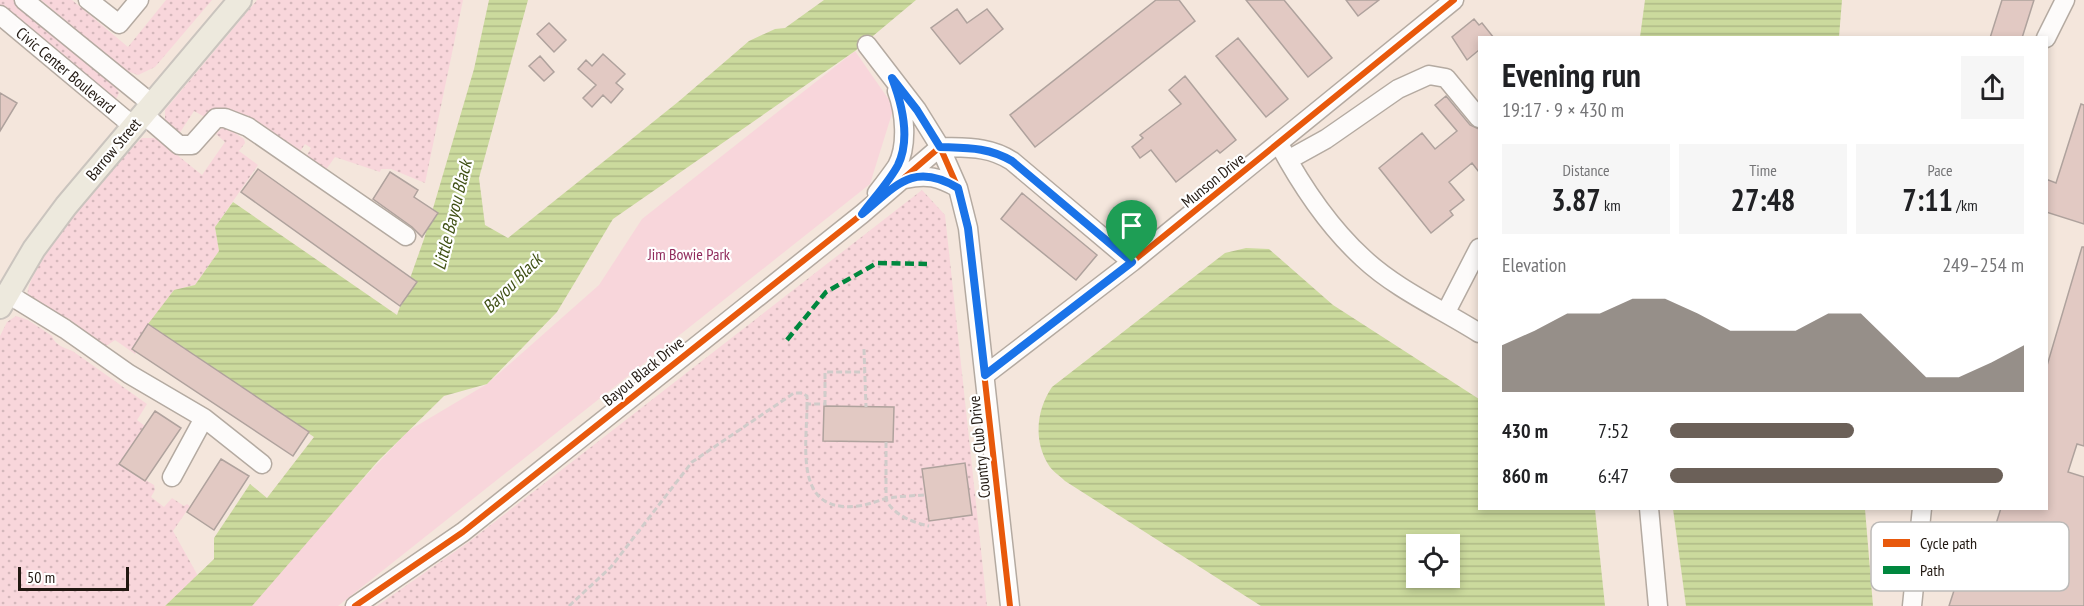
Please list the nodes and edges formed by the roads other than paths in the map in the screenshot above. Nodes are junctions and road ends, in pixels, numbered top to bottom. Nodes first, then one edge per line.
1 (24, 0) edge
2 (88, 0) edge
3 (139, 0) edge
4 (240, 0) edge
5 (1454, 0) edge
6 (2065, 0) edge
7 (0, 15) edge
8 (2047, 36) edge
9 (867, 45) dead end
10 (892, 78) junction
11 (143, 114) junction
12 (1478, 117) edge
13 (1279, 144) junction
14 (940, 147) junction
15 (1288, 160) junction
16 (905, 179) junction
17 (958, 188) junction
18 (862, 214) junction
19 (406, 236) dead end
20 (1478, 250) edge
21 (1132, 262) junction
22 (4, 301) edge
23 (1446, 312) junction
24 (1478, 332) edge
25 (985, 375) junction
26 (204, 418) junction
27 (262, 464) dead end
28 (172, 477) dead end
29 (1649, 510) edge
30 (1914, 591) edge
31 (355, 606) edge
32 (1010, 606) edge
33 (1658, 606) edge
34 (1912, 606) edge

1 - 11 street, Civic Center Boulevard
2 - 3 street
4 - 11 main road, Barrow Street
5 - 13 street, Munson Drive
6 - 8 street
7 - 11 street, Civic Center Boulevard
9 - 10 street, Country Club Drive
10 - 14 street, Country Club Drive
10 - 18 street
11 - 19 street
11 - 22 main road, Barrow Street
12 - 15 street
13 - 15 street
13 - 21 street, Munson Drive
14 - 16 street, Bayou Black Drive
14 - 17 street, Country Club Drive
14 - 21 street
15 - 23 street
16 - 17 street
16 - 18 street, Bayou Black Drive
17 - 25 street, Country Club Drive
18 - 31 street, Bayou Black Drive
20 - 23 street
21 - 25 street, Munson Drive
22 - 26 street
23 - 24 street
25 - 32 street, Country Club Drive
26 - 27 street
26 - 28 street
29 - 33 street
30 - 34 street

